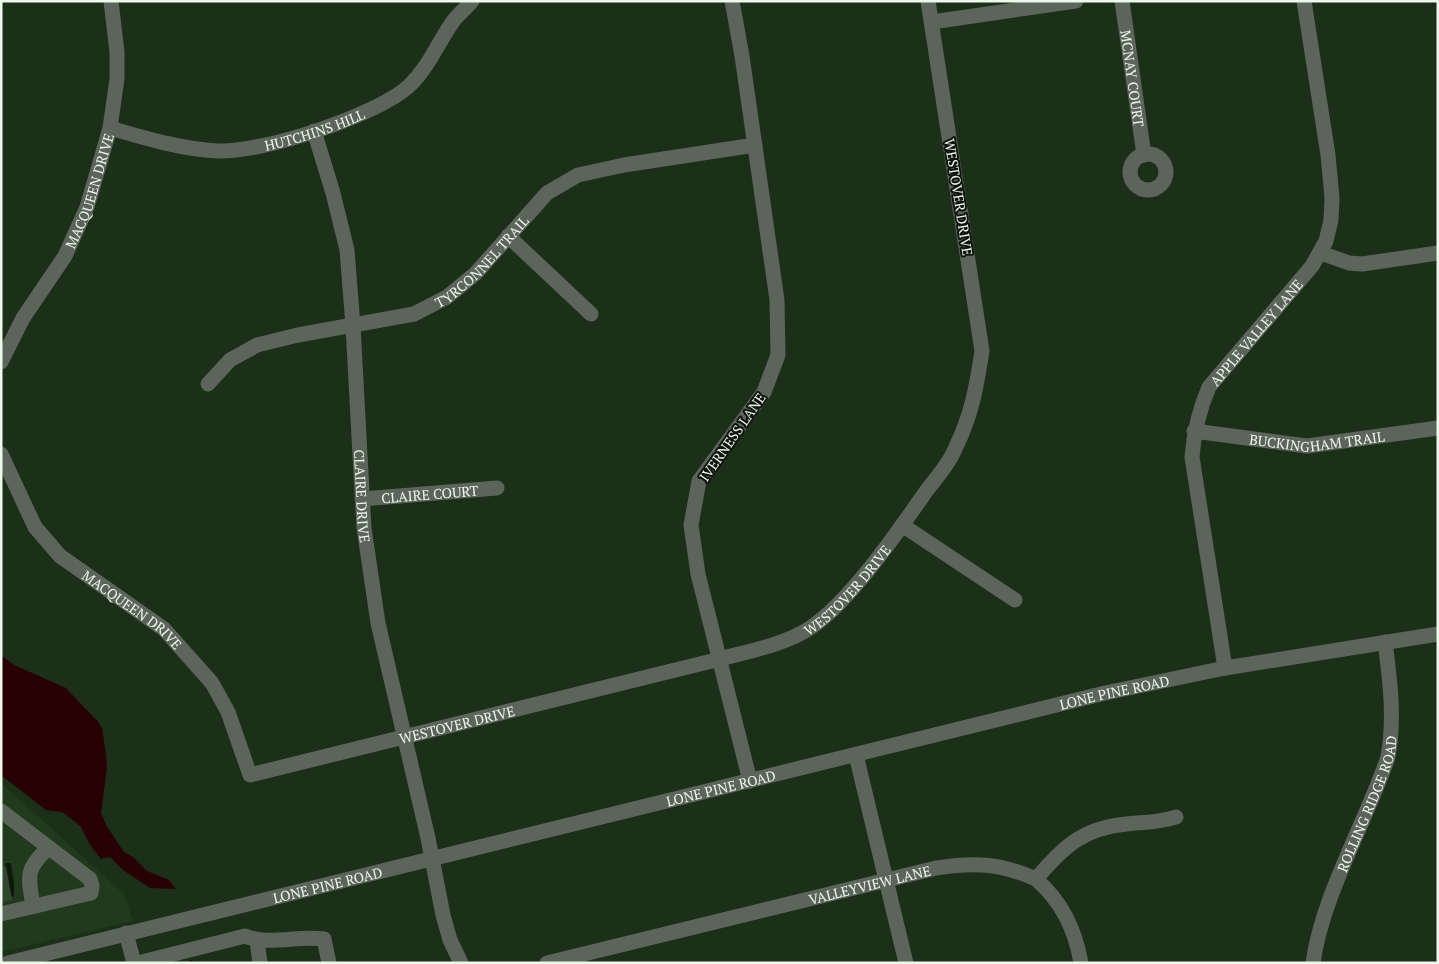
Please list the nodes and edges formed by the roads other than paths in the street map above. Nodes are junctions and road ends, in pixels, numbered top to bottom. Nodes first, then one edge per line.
1 (111, 1) edge
2 (472, 1) edge
3 (732, 1) edge
4 (928, 1) edge
5 (1076, 1) edge
6 (1122, 1) edge
7 (1304, 1) edge
8 (932, 22) junction
9 (110, 128) junction
10 (314, 130) junction
11 (756, 145) junction
12 (1144, 155) dead end
13 (508, 236) junction
14 (1321, 253) junction
15 (1438, 253) edge
16 (590, 314) dead end
17 (354, 326) junction
18 (1, 362) edge
19 (208, 384) dead end
20 (1438, 428) edge
21 (1194, 431) junction
22 (1, 454) edge
23 (497, 488) dead end
24 (362, 499) junction
25 (902, 525) junction
26 (1015, 600) dead end
27 (1438, 634) edge
28 (1385, 642) junction
29 (720, 659) junction
30 (1224, 668) junction
31 (405, 736) junction
32 (856, 755) junction
33 (250, 775) joint
34 (750, 781) junction
35 (1, 811) edge
36 (1176, 817) dead end
37 (48, 848) junction
38 (432, 858) junction
39 (885, 879) junction
40 (1036, 879) junction
41 (33, 906) junction
42 (1, 914) edge
43 (126, 933) junction
44 (256, 941) junction
45 (8, 963) edge
46 (134, 963) edge
47 (138, 963) edge
48 (260, 963) edge
49 (329, 963) edge
50 (462, 963) edge
51 (547, 963) edge
52 (906, 963) edge
53 (1081, 963) edge
54 (1313, 963) edge

1 - 9 street, MACQUEEN DRIVE
2 - 10 street, HUTCHINS HILL
3 - 11 street, IVERNESS LANE
4 - 8 street, WESTOVER DRIVE
5 - 8 street
6 - 12 street, MCNAY COURT
7 - 14 street, APPLE VALLEY LANE
8 - 25 street, WESTOVER DRIVE
9 - 10 street, HUTCHINS HILL
9 - 18 street, MACQUEEN DRIVE
10 - 17 street, CLAIRE DRIVE
11 - 13 street, TYRCONNEL TRAIL
11 - 29 street, IVERNESS LANE
13 - 16 street
13 - 17 street, TYRCONNEL TRAIL
14 - 15 street
14 - 21 street, APPLE VALLEY LANE
17 - 19 street, TYRCONNEL TRAIL
17 - 24 street, CLAIRE DRIVE
20 - 21 street, BUCKINGHAM TRAIL
21 - 30 street, APPLE VALLEY LANE
22 - 33 street, MACQUEEN DRIVE
23 - 24 street, CLAIRE COURT
24 - 31 street, CLAIRE DRIVE
25 - 26 street
25 - 29 street, WESTOVER DRIVE
27 - 28 street, LONE PINE ROAD
28 - 30 street, LONE PINE ROAD
28 - 54 street, ROLLING RIDGE ROAD
29 - 31 street, WESTOVER DRIVE
29 - 34 street, IVERNESS LANE
30 - 32 street, LONE PINE ROAD
31 - 33 street, WESTOVER DRIVE
31 - 38 street, CLAIRE DRIVE
32 - 34 street, LONE PINE ROAD
32 - 39 street
34 - 38 street, LONE PINE ROAD
35 - 37 street
36 - 40 street
37 - 41 street
37 - 41 street
38 - 43 street, LONE PINE ROAD
38 - 50 street, CLAIRE DRIVE
39 - 40 street, VALLEYVIEW LANE
39 - 51 street, VALLEYVIEW LANE
39 - 52 street
40 - 53 street
41 - 42 street
43 - 45 street, LONE PINE ROAD
43 - 46 street
44 - 47 street
44 - 48 street
44 - 49 street

